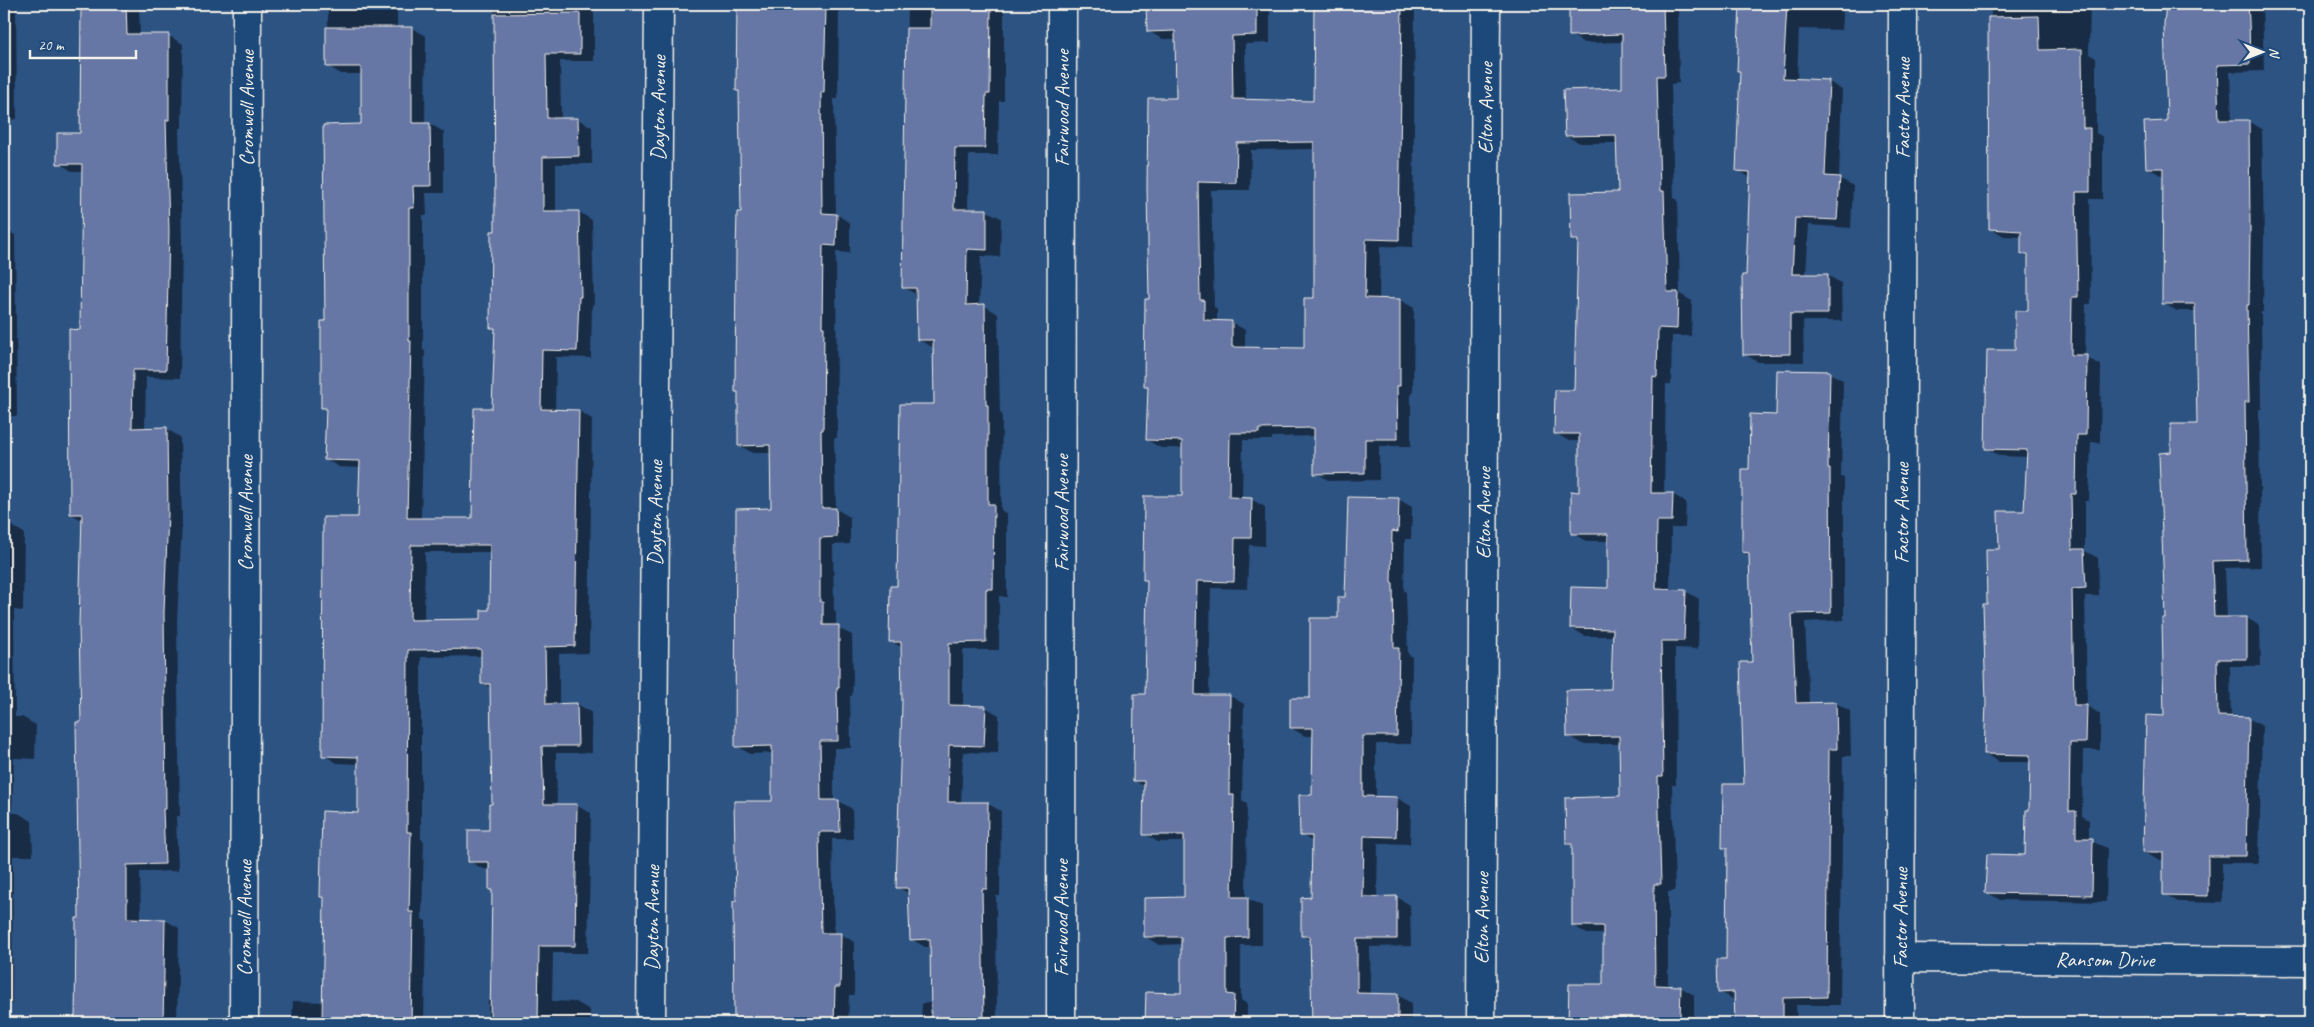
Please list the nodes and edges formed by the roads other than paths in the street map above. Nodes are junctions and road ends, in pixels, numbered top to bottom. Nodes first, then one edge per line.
1 (247, 4) edge
2 (659, 4) edge
3 (1062, 4) edge
4 (1486, 4) edge
5 (1903, 4) edge
6 (1900, 958) junction
7 (2310, 961) edge
8 (244, 1023) edge
9 (651, 1023) edge
10 (1061, 1023) edge
11 (1480, 1023) edge
12 (1900, 1023) edge

1 - 8 street, Cromwell Avenue
2 - 9 street, Dayton Avenue
3 - 10 street, Fairwood Avenue
4 - 11 street, Elton Avenue
5 - 6 street, Factor Avenue
6 - 7 street, Ransom Drive
6 - 12 street, Factor Avenue

